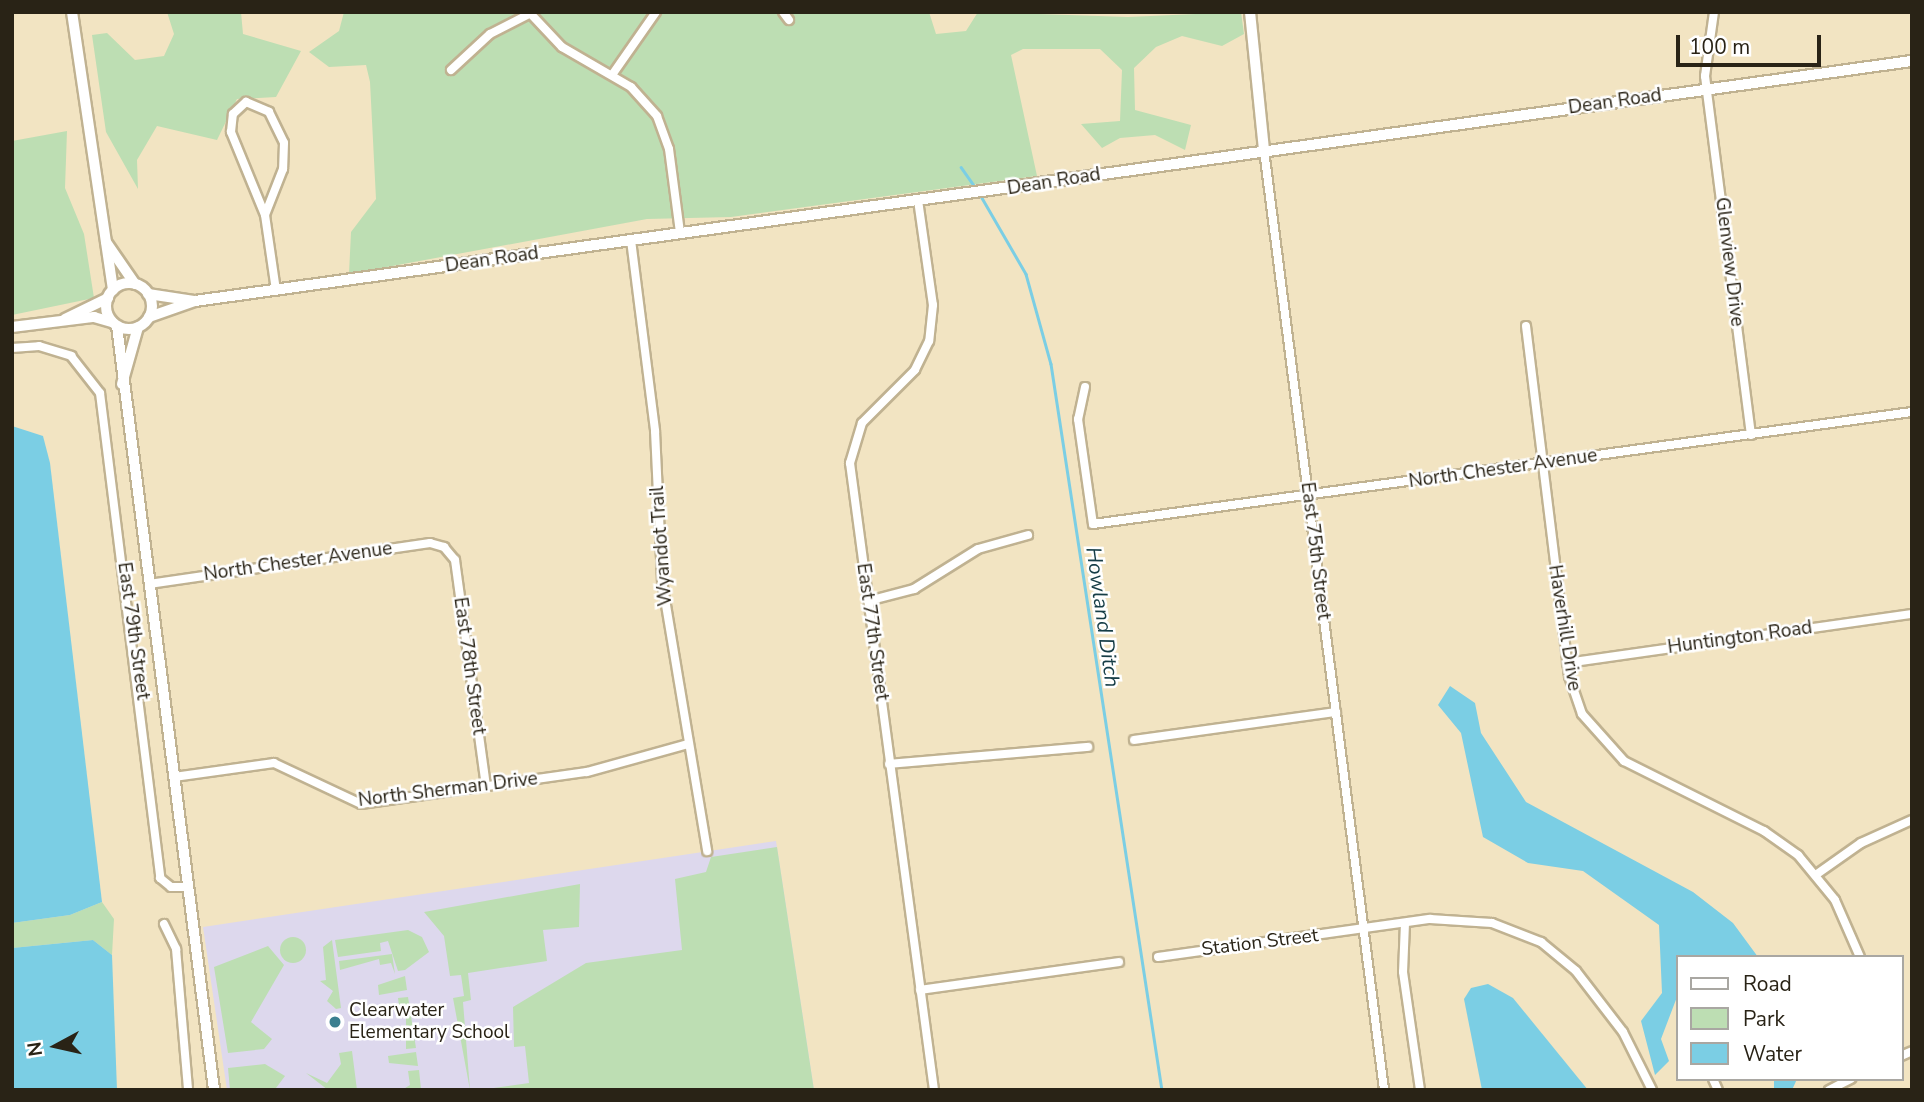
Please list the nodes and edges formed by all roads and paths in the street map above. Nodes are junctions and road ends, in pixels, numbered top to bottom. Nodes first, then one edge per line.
1 (72, 12) edge
2 (656, 12) edge
3 (1250, 12) edge
4 (1714, 12) edge
5 (529, 13) edge
6 (1912, 61) edge
7 (451, 71) dead end
8 (612, 75) junction
9 (1707, 89) junction
10 (1264, 150) junction
11 (918, 200) junction
12 (265, 215) junction
13 (680, 233) junction
14 (631, 240) junction
15 (106, 242) junction
16 (135, 284) junction
17 (276, 290) junction
18 (111, 294) junction
19 (148, 294) junction
20 (195, 301) junction
21 (149, 317) junction
22 (65, 319) junction
23 (114, 324) junction
24 (1526, 326) dead end
25 (12, 327) edge
26 (138, 327) junction
27 (12, 348) edge
28 (122, 384) junction
29 (1085, 387) dead end
30 (1912, 412) edge
31 (1751, 435) junction
32 (1543, 464) junction
33 (1308, 495) junction
34 (1028, 535) dead end
35 (446, 548) joint
36 (149, 584) junction
37 (868, 601) junction
38 (1912, 614) edge
39 (1567, 663) junction
40 (1336, 712) junction
41 (1134, 740) dead end
42 (688, 744) junction
43 (1088, 747) dead end
44 (890, 764) junction
45 (174, 777) junction
46 (485, 786) junction
47 (1912, 820) edge
48 (707, 851) dead end
49 (1817, 874) junction
50 (188, 887) junction
51 (1405, 923) junction
52 (164, 924) dead end
53 (1363, 930) junction
54 (1859, 955) edge
55 (1158, 957) dead end
56 (1119, 962) dead end
57 (920, 990) junction
58 (1847, 1081) edge
59 (188, 1090) edge
60 (214, 1090) edge
61 (934, 1090) edge
62 (1384, 1090) edge
63 (1420, 1090) edge
64 (1652, 1090) edge
65 (1829, 1090) edge

1 - 15 street
2 - 8 street
3 - 10 street, East 75th Street
4 - 9 street, Glenview Drive
5 - 7 street
5 - 8 street
6 - 9 street, Dean Road
8 - 13 street
9 - 10 street, Dean Road
9 - 31 street, Glenview Drive
10 - 11 street, Dean Road
10 - 33 street, East 75th Street
11 - 13 street, Dean Road
11 - 37 street, East 77th Street
12 - 12 street
12 - 17 street
13 - 14 street, Dean Road
14 - 17 street, Dean Road
14 - 42 street, Wyandot Trail
15 - 16 street
15 - 18 street
16 - 18 street
16 - 19 street
17 - 20 street, Dean Road
18 - 22 street
18 - 23 street
19 - 20 street, Dean Road
19 - 21 street
20 - 21 street, Dean Road
21 - 26 street
22 - 23 street
22 - 25 street
23 - 26 street
23 - 28 street, East 79th Street
24 - 32 street, Haverhill Drive
26 - 28 street, East 79th Street
27 - 50 street, East 79th Street
28 - 36 street, East 79th Street
29 - 33 street, North Chester Avenue
30 - 31 street, North Chester Avenue
31 - 32 street, North Chester Avenue
32 - 33 street, North Chester Avenue
32 - 39 street, Haverhill Drive
33 - 40 street, East 75th Street
34 - 37 street
35 - 36 street, North Chester Avenue
35 - 46 street, East 78th Street
36 - 45 street, East 79th Street
37 - 44 street, East 77th Street
38 - 39 street, Huntington Road
39 - 49 street, Haverhill Drive
40 - 41 street
40 - 53 street, East 75th Street
42 - 46 street, North Sherman Drive
42 - 48 street, Wyandot Trail
43 - 44 street
44 - 57 street, East 77th Street
45 - 46 street, North Sherman Drive
45 - 50 street, East 79th Street
47 - 49 street
49 - 54 street, Haverhill Drive
50 - 60 street, East 79th Street
51 - 53 street, Station Street
51 - 63 street
51 - 64 street, Station Street
52 - 59 street
53 - 55 street, Station Street
53 - 62 street, East 75th Street
56 - 57 street
57 - 61 street, East 77th Street
58 - 65 street

